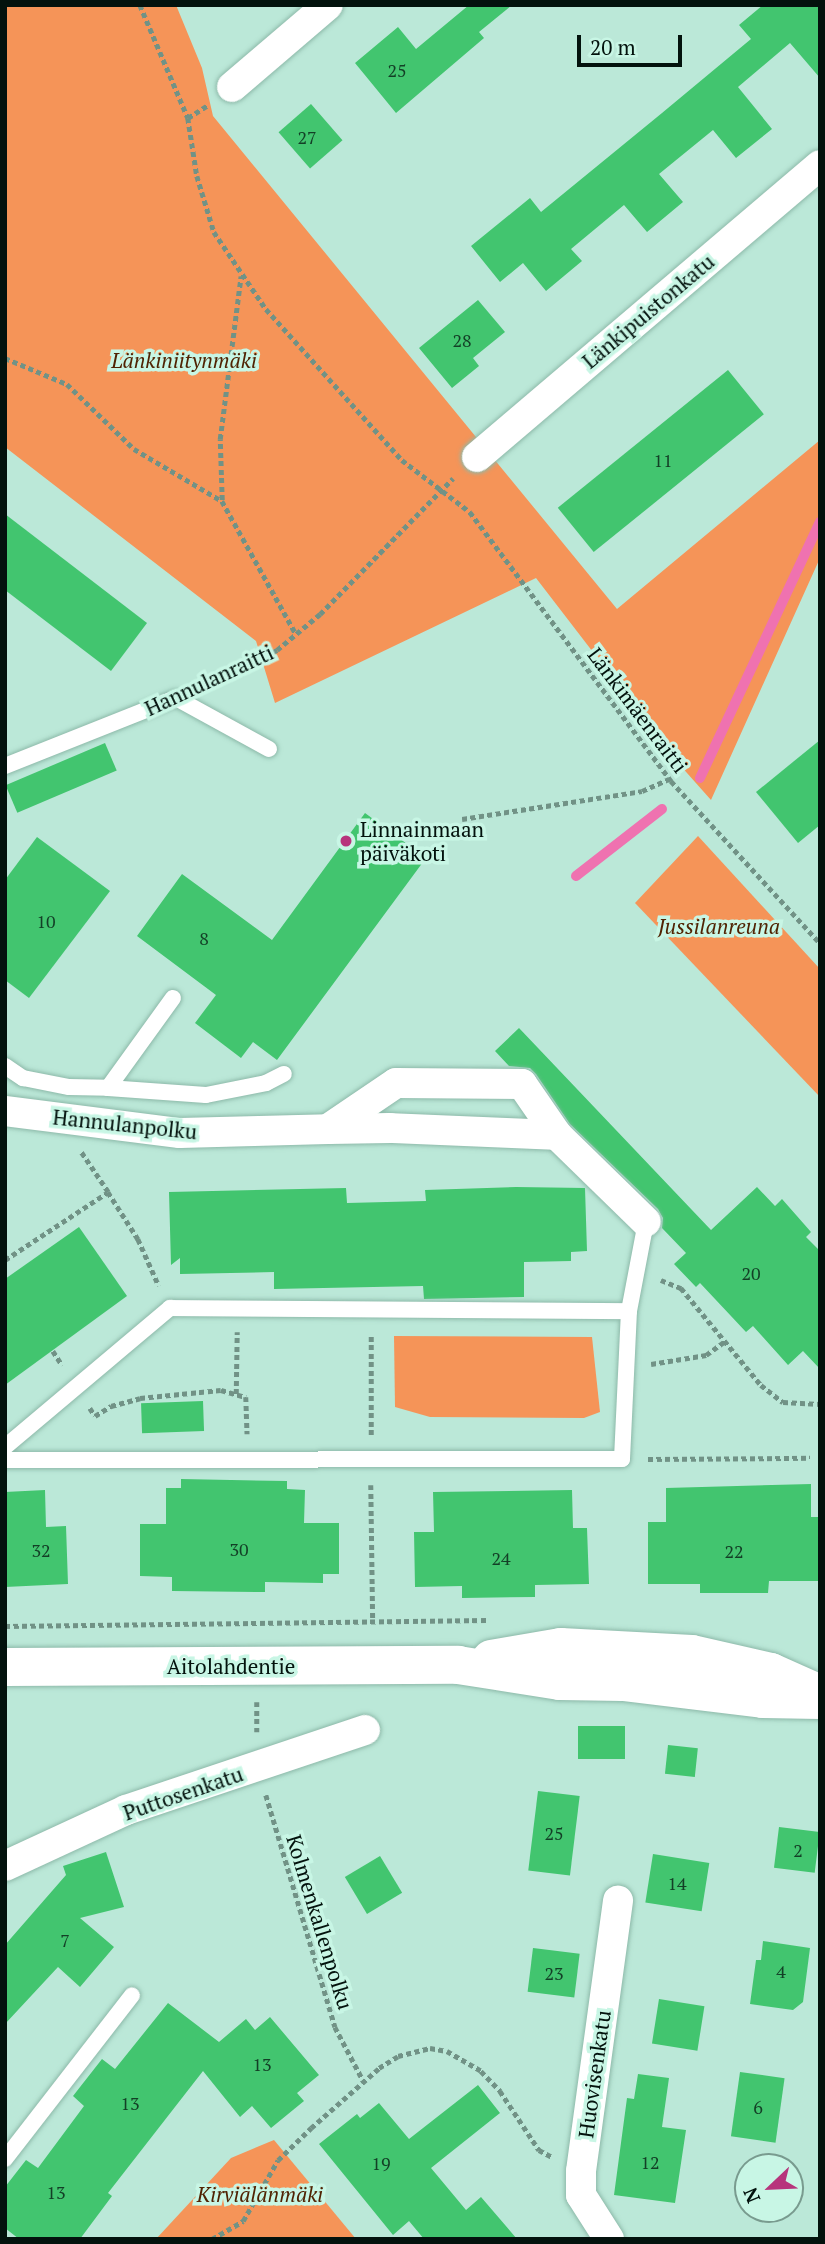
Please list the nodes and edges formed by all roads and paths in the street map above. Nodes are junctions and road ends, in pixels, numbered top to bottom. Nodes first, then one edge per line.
1 (140, 5) edge
2 (328, 5) edge
3 (232, 87) dead end
4 (820, 165) edge
5 (241, 274) junction
6 (5, 358) edge
7 (477, 457) dead end
8 (441, 488) junction
9 (222, 501) junction
10 (296, 634) junction
11 (176, 698) junction
12 (269, 749) dead end
13 (5, 766) edge
14 (669, 779) junction
15 (462, 819) dead end
16 (820, 943) edge
17 (173, 998) dead end
18 (5, 1066) edge
19 (284, 1074) dead end
20 (108, 1088) junction
21 (5, 1111) edge
22 (57, 1118) junction
23 (328, 1129) junction
24 (557, 1135) junction
25 (108, 1192) junction
26 (646, 1223) joint
27 (5, 1260) edge
28 (636, 1270) junction
29 (170, 1308) junction
30 (238, 1308) junction
31 (629, 1311) junction
32 (725, 1341) junction
33 (626, 1367) junction
34 (77, 1386) junction
35 (236, 1394) junction
36 (820, 1404) edge
37 (5, 1447) edge
38 (810, 1458) dead end
39 (622, 1459) junction
40 (5, 1460) edge
41 (248, 1460) junction
42 (458, 1665) junction
43 (5, 1667) edge
44 (820, 1694) edge
45 (820, 1700) edge
46 (365, 1730) dead end
47 (258, 1768) junction
48 (5, 1866) edge
49 (618, 1902) dead end
50 (132, 1994) dead end
51 (364, 2081) junction
52 (5, 2160) edge
53 (581, 2171) junction
54 (212, 2239) edge
55 (608, 2239) edge

1 - 5 path, Länkimäenraitti
2 - 3 street
4 - 7 street, Länkipuistonkatu
5 - 8 path, Länkimäenraitti
5 - 9 path
6 - 9 path
8 - 10 path, Hannulanraitti
8 - 14 path, Länkimäenraitti
9 - 10 path
10 - 11 path, Hannulanraitti
11 - 12 lane
11 - 13 lane, Hannulanraitti
14 - 15 path
14 - 16 path, Länkimäenraitti
17 - 20 lane
18 - 20 lane
19 - 20 lane
21 - 22 street, Hannulanpolku
22 - 23 street, Hannulanpolku
22 - 25 path
23 - 24 street, Hannulanpolku
23 - 24 street
24 - 26 street
25 - 27 path
25 - 29 path
26 - 28 lane
28 - 31 lane
28 - 32 path
29 - 30 lane
29 - 34 lane
30 - 31 lane
30 - 35 path
31 - 33 lane
32 - 33 path
32 - 36 path
33 - 39 lane
34 - 35 path
34 - 37 lane
35 - 41 path
38 - 39 path
39 - 41 lane
40 - 41 lane
42 - 43 main road, Aitolahdentie
42 - 44 main road, Aitolahdentie
42 - 45 main road, Aitolahdentie
46 - 47 street, Puttosenkatu
47 - 48 street, Puttosenkatu
47 - 51 path, Kolmenkallenpolku
49 - 53 street, Huovisenkatu
50 - 52 lane
51 - 53 path
51 - 54 path
53 - 55 street, Huovisenkatu

